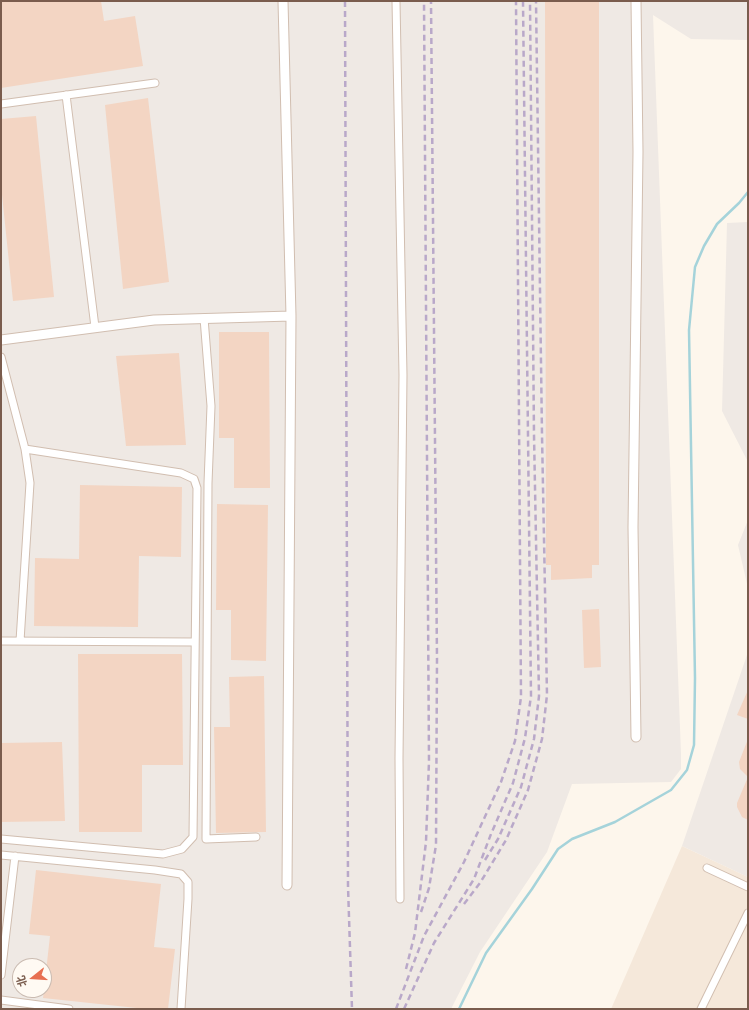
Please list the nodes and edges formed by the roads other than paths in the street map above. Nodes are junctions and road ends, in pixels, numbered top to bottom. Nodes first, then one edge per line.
1 (283, 1) edge
2 (396, 1) edge
3 (636, 1) edge
4 (155, 83) dead end
5 (66, 95) junction
6 (1, 104) edge
7 (291, 316) junction
8 (204, 318) junction
9 (95, 328) junction
10 (1, 340) edge
11 (1, 357) edge
12 (25, 449) junction
13 (1, 641) edge
14 (20, 641) junction
15 (195, 642) junction
16 (636, 737) dead end
17 (256, 838) dead end
18 (1, 839) edge
19 (1, 855) edge
20 (15, 856) junction
21 (707, 868) dead end
22 (287, 885) dead end
23 (748, 887) edge
24 (400, 899) dead end
25 (748, 913) edge
26 (1, 975) edge
27 (1, 1000) edge
28 (69, 1009) edge
29 (181, 1009) edge
30 (701, 1009) edge

1 - 7 street
2 - 24 street
3 - 16 street
4 - 5 street
5 - 6 street
5 - 9 street
7 - 8 street
7 - 22 street
8 - 9 street
8 - 17 street
9 - 10 street
11 - 12 street
12 - 14 street
12 - 15 street
13 - 14 street
14 - 15 street
15 - 18 street
19 - 20 street
20 - 26 street
20 - 29 street
21 - 23 street
25 - 30 street
27 - 28 street

